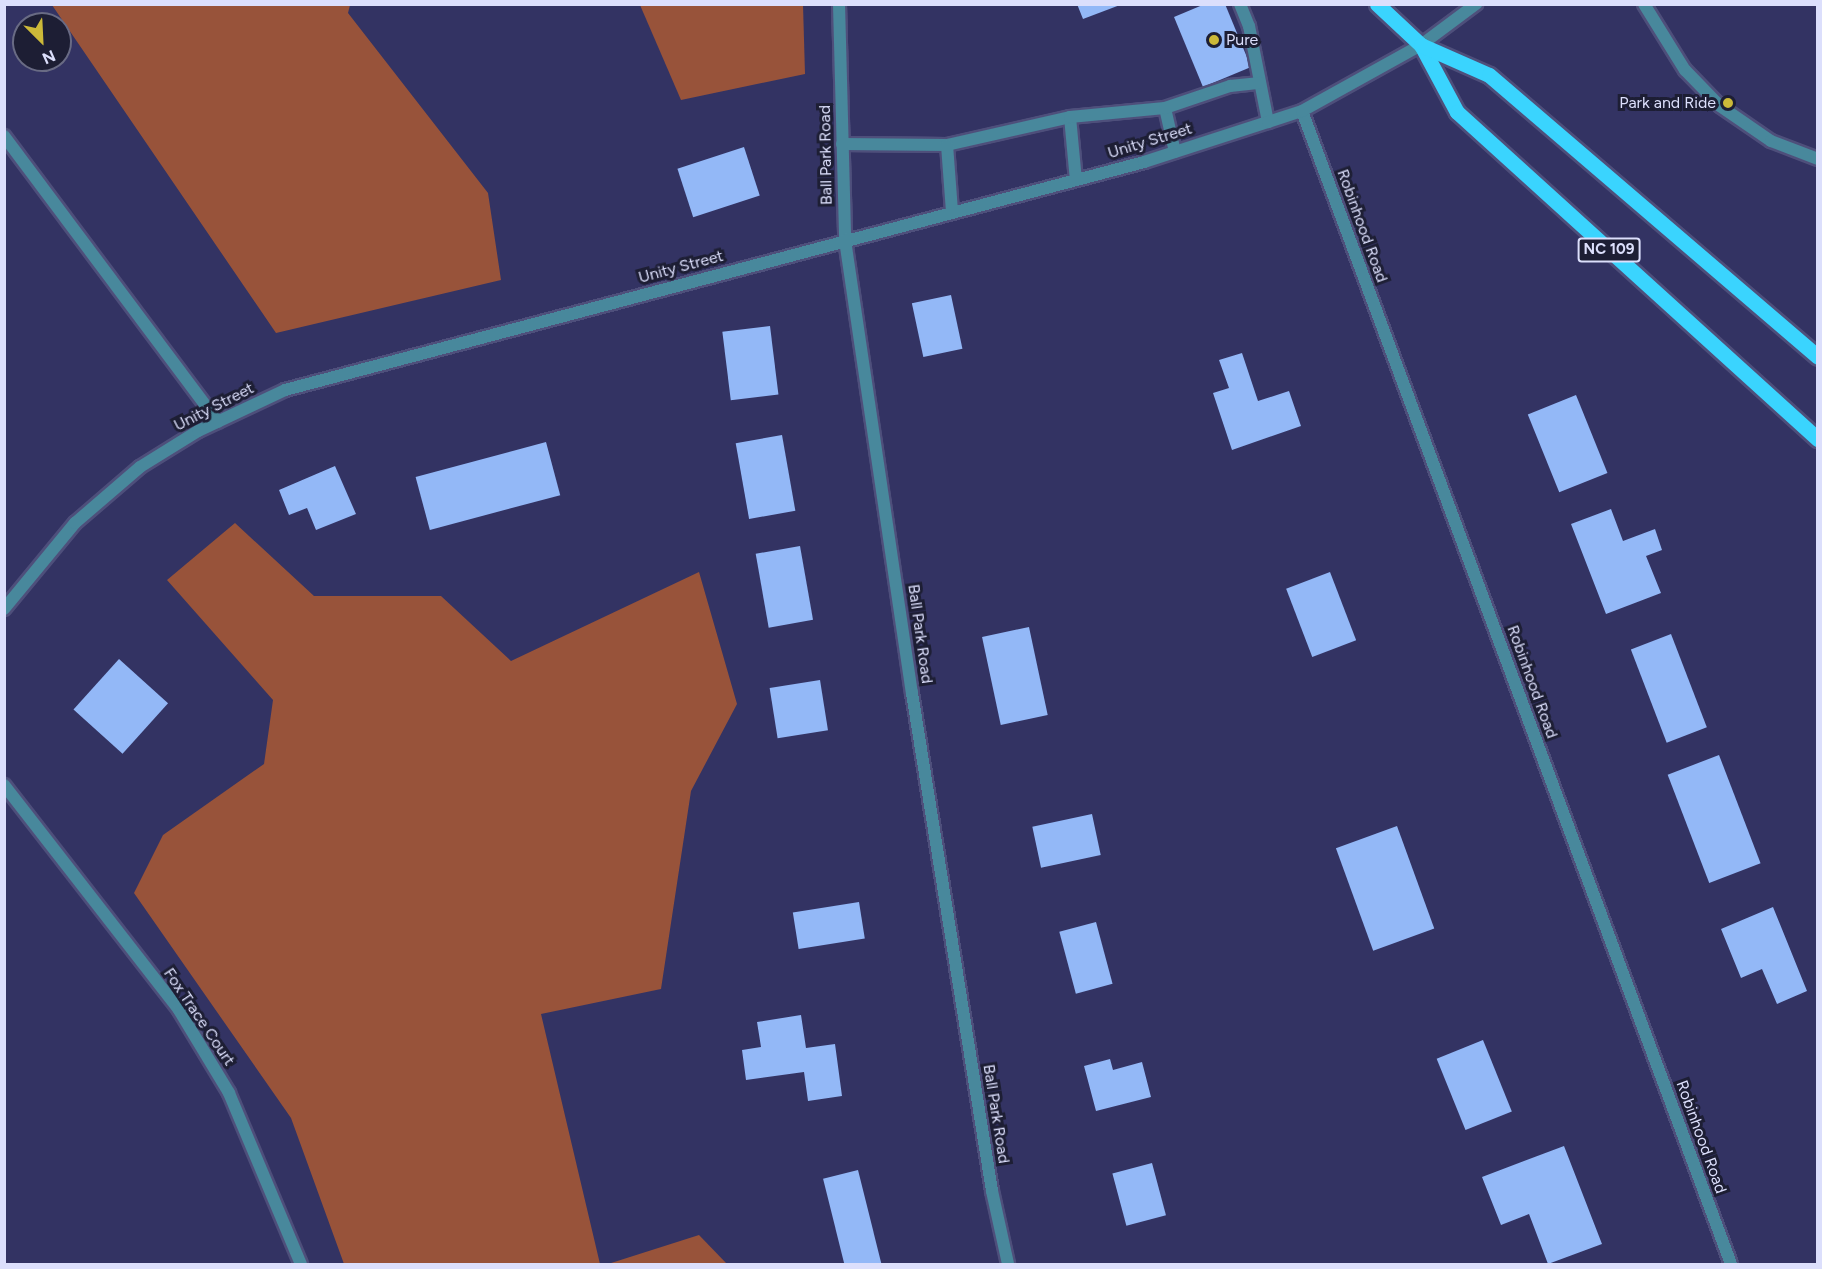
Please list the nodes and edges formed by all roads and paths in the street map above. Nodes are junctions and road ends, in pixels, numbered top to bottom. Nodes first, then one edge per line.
1 (839, 4) edge
2 (1240, 4) edge
3 (1377, 4) edge
4 (1476, 4) edge
5 (1644, 4) edge
6 (1421, 45) junction
7 (1260, 83) junction
8 (1165, 108) junction
9 (1302, 111) junction
10 (1070, 117) junction
11 (1268, 122) junction
12 (4, 136) edge
13 (842, 144) junction
14 (946, 145) junction
15 (1175, 152) junction
16 (1818, 159) edge
17 (1076, 180) junction
18 (952, 212) junction
19 (845, 240) junction
20 (1818, 357) edge
21 (218, 422) junction
22 (1818, 439) edge
23 (4, 609) edge
24 (4, 785) edge
25 (301, 1264) edge
26 (1008, 1264) edge
27 (1731, 1264) edge

1 - 13 street, Ball Park Road
2 - 7 street
3 - 6 main road, NC 109
4 - 6 street, Unity Street
5 - 16 street
6 - 9 street, Unity Street
6 - 20 main road, NC 109
6 - 22 main road, NC 109
7 - 8 street
7 - 11 street
8 - 10 street
8 - 15 street
9 - 11 street, Unity Street
9 - 27 street, Robinhood Road
10 - 14 street
10 - 17 street
11 - 15 street, Unity Street
12 - 21 street
13 - 14 street
13 - 19 street, Ball Park Road
14 - 18 street
15 - 17 street, Unity Street
17 - 18 street, Unity Street
18 - 19 street, Unity Street
19 - 21 street, Unity Street
19 - 26 street, Ball Park Road
21 - 23 street, Unity Street
24 - 25 street, Fox Trace Court

